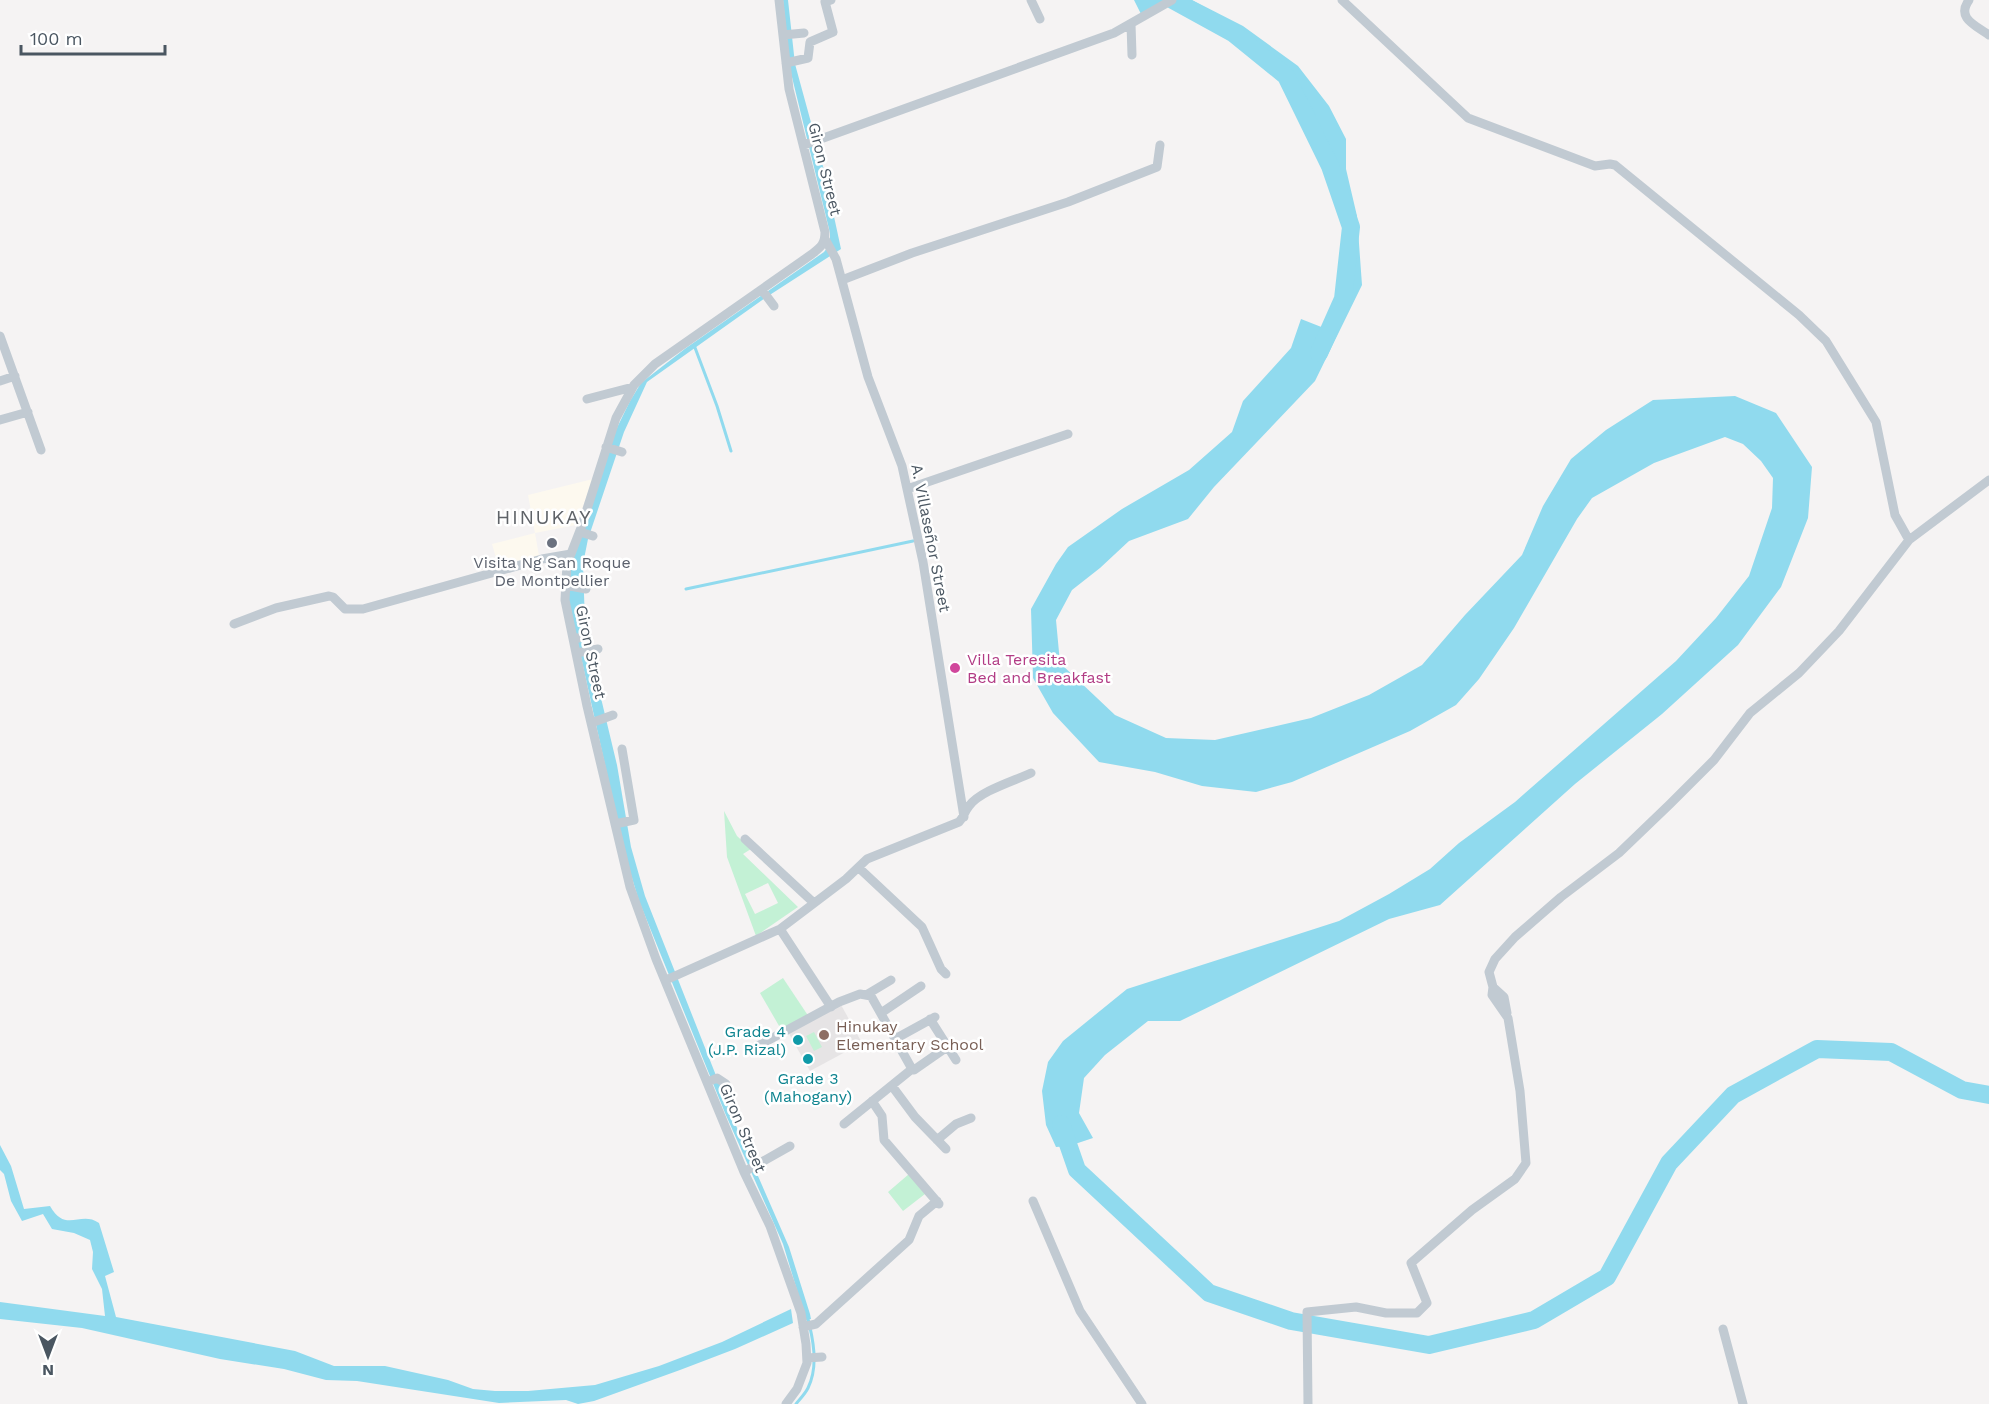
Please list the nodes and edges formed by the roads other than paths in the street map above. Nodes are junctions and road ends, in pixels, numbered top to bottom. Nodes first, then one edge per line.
1 (779, 0) edge
2 (831, 0) edge
3 (1031, 0) edge
4 (1172, 0) edge
5 (1342, 0) edge
6 (1969, 0) edge
7 (1040, 19) dead end
8 (1131, 24) junction
9 (804, 33) dead end
10 (785, 35) junction
11 (1989, 35) edge
12 (1132, 55) dead end
13 (790, 62) junction
14 (809, 144) junction
15 (1160, 145) dead end
16 (827, 244) junction
17 (842, 279) junction
18 (764, 293) junction
19 (774, 306) dead end
20 (1, 340) edge
21 (15, 376) junction
22 (0, 381) edge
23 (633, 387) junction
24 (587, 399) dead end
25 (28, 412) junction
26 (0, 420) edge
27 (1068, 434) dead end
28 (608, 448) junction
29 (41, 450) dead end
30 (622, 452) dead end
31 (1989, 480) edge
32 (907, 489) junction
33 (1909, 540) junction
34 (571, 554) junction
35 (567, 585) junction
36 (586, 589) dead end
37 (234, 624) dead end
38 (609, 717) dead end
39 (593, 723) junction
40 (622, 749) dead end
41 (1031, 773) dead end
42 (964, 817) junction
43 (620, 823) junction
44 (745, 839) dead end
45 (859, 868) junction
46 (814, 903) junction
47 (780, 928) junction
48 (946, 974) dead end
49 (671, 978) junction
50 (891, 980) dead end
51 (921, 986) dead end
52 (866, 995) junction
53 (831, 1007) junction
54 (881, 1013) junction
55 (895, 1039) junction
56 (947, 1047) junction
57 (754, 1048) dead end
58 (956, 1060) dead end
59 (914, 1070) dead end
60 (712, 1080) junction
61 (726, 1084) dead end
62 (892, 1086) junction
63 (872, 1101) junction
64 (971, 1118) dead end
65 (843, 1124) dead end
66 (937, 1140) junction
67 (790, 1146) dead end
68 (945, 1149) dead end
69 (750, 1169) junction
70 (1033, 1201) dead end
71 (803, 1327) junction
72 (1723, 1329) dead end
73 (822, 1357) dead end
74 (807, 1358) junction
75 (786, 1404) edge
76 (1142, 1404) edge
77 (1308, 1404) edge
78 (1743, 1404) edge

1 - 10 street, Giron Street
2 - 13 street
3 - 7 street
4 - 8 street
5 - 33 street
6 - 11 street
8 - 12 street
8 - 14 street
9 - 10 street
10 - 13 street, Giron Street
13 - 14 street, Giron Street
14 - 16 street, Giron Street
15 - 17 street
16 - 17 street, A. Villaseñor Street
16 - 18 street, Giron Street
17 - 32 street, A. Villaseñor Street
18 - 19 street
18 - 23 street, Giron Street
20 - 21 street
21 - 22 street
21 - 25 street
23 - 24 street
23 - 28 street, Giron Street
25 - 26 street
25 - 29 street
27 - 32 street
28 - 30 street
28 - 34 street, Giron Street
31 - 33 street
32 - 42 street, A. Villaseñor Street
33 - 77 street
34 - 35 street, Giron Street
34 - 37 street
35 - 36 street
35 - 39 street, Giron Street
38 - 39 street
39 - 43 street, Giron Street
40 - 43 street
41 - 42 street
42 - 45 street
43 - 49 street, Giron Street
44 - 46 street
45 - 46 street
45 - 48 street
46 - 47 street
47 - 49 street
47 - 53 street
49 - 60 street, Giron Street
50 - 52 street
51 - 54 street
52 - 53 street
52 - 54 street
53 - 57 street
54 - 55 street
55 - 56 street
55 - 62 street
56 - 58 street
56 - 59 street
60 - 61 street
60 - 69 street, Giron Street
62 - 63 street
62 - 66 street
63 - 65 street
63 - 71 street
64 - 66 street
66 - 68 street
67 - 69 street
69 - 71 street, Giron Street
70 - 76 street
71 - 74 street, Giron Street
72 - 78 street
73 - 74 street
74 - 75 street

